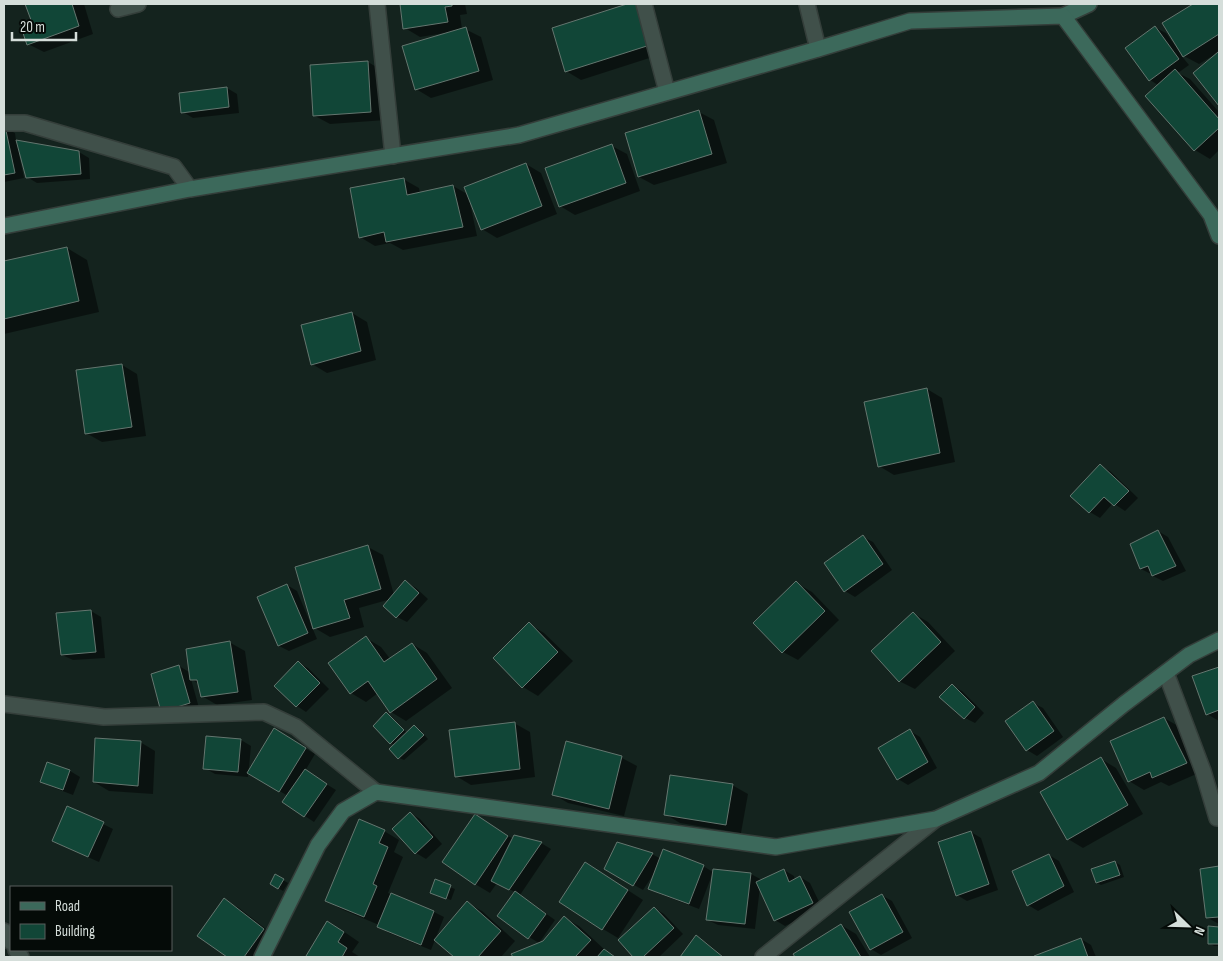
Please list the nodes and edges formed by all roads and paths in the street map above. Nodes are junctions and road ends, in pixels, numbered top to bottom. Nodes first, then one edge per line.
1 (138, 4) edge
2 (377, 4) edge
3 (644, 4) edge
4 (807, 4) edge
5 (1089, 4) edge
6 (118, 9) dead end
7 (1064, 16) junction
8 (818, 49) junction
9 (667, 92) junction
10 (4, 123) edge
11 (393, 156) junction
12 (190, 189) junction
13 (4, 226) edge
14 (1219, 236) edge
15 (1219, 640) edge
16 (1166, 672) junction
17 (4, 704) edge
18 (376, 792) junction
19 (1219, 818) edge
20 (936, 819) junction
21 (262, 957) edge
22 (763, 957) edge

1 - 6 street
2 - 11 street
3 - 9 street
4 - 8 street
5 - 7 street
7 - 8 street
7 - 14 street
8 - 9 street
9 - 11 street
10 - 12 street
11 - 12 street
12 - 13 street
15 - 16 street
16 - 19 street
16 - 20 street
17 - 18 street
18 - 20 street
18 - 21 street
20 - 22 street

